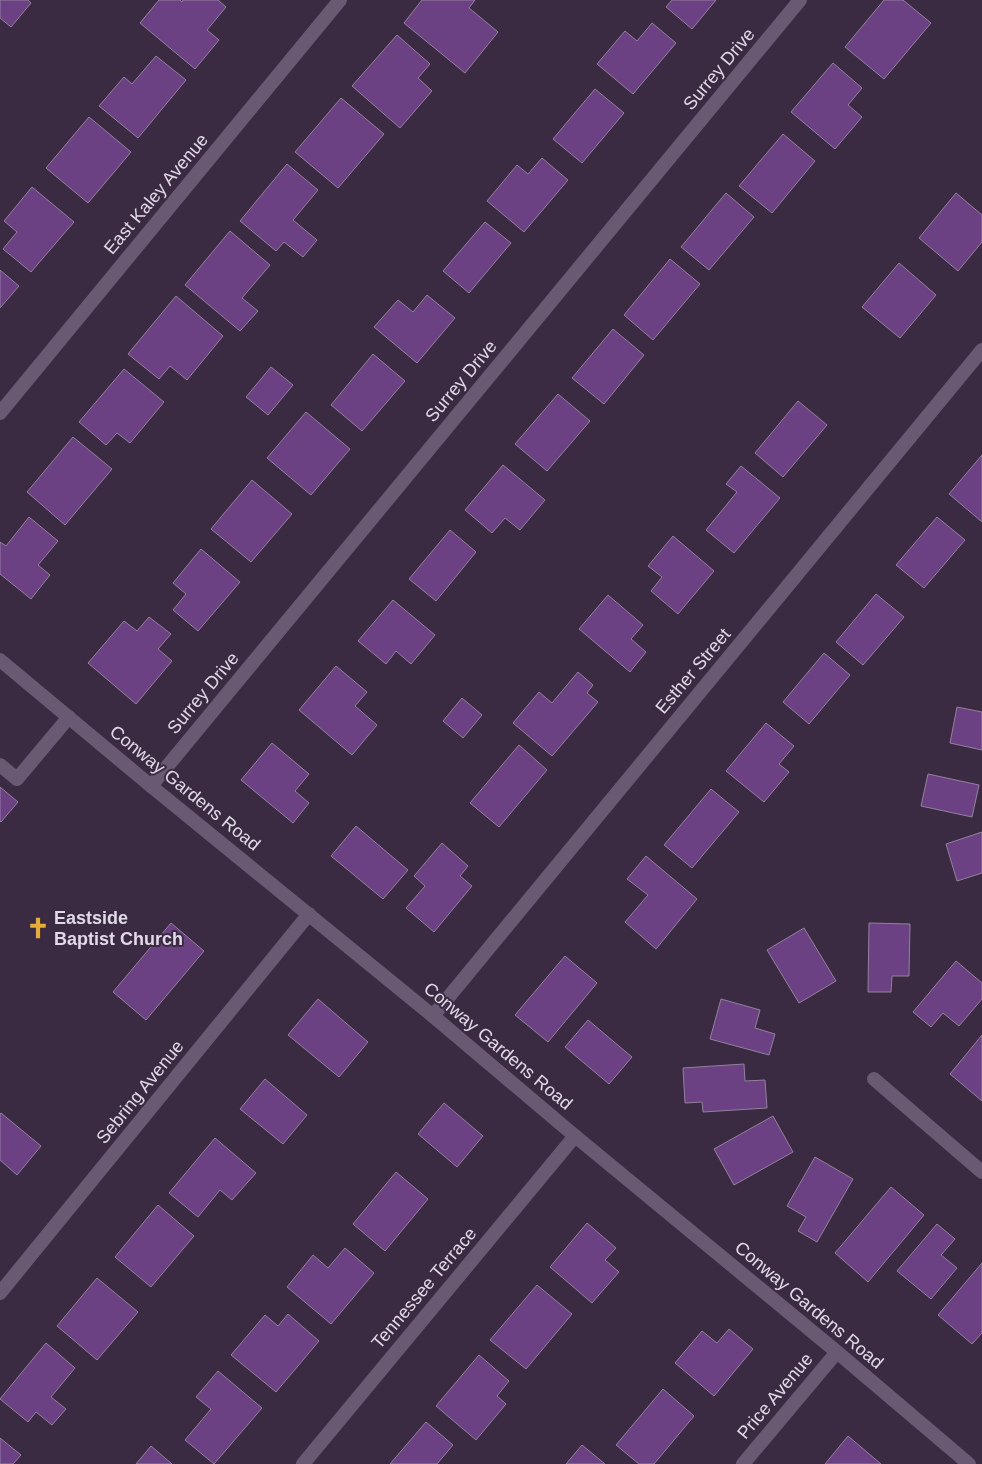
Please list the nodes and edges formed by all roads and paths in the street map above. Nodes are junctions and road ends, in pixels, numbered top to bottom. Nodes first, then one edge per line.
1 (340, 0) edge
2 (800, 0) edge
3 (982, 350) edge
4 (0, 412) edge
5 (0, 660) edge
6 (69, 717) junction
7 (0, 765) edge
8 (151, 786) junction
9 (310, 914) junction
10 (433, 1016) junction
11 (874, 1079) dead end
12 (575, 1136) junction
13 (982, 1172) edge
14 (0, 1293) edge
15 (837, 1352) junction
16 (302, 1464) edge
17 (742, 1464) edge
18 (969, 1464) edge

1 - 4 street, East Kaley Avenue
2 - 8 street, Surrey Drive
3 - 10 street, Esther Street
5 - 6 street, Conway Gardens Road
6 - 7 street
6 - 8 street, Conway Gardens Road
8 - 9 street, Conway Gardens Road
9 - 10 street, Conway Gardens Road
9 - 14 street, Sebring Avenue
10 - 12 street, Conway Gardens Road
11 - 13 street
12 - 15 street, Conway Gardens Road
12 - 16 street, Tennessee Terrace
15 - 17 street, Price Avenue
15 - 18 street, Conway Gardens Road

